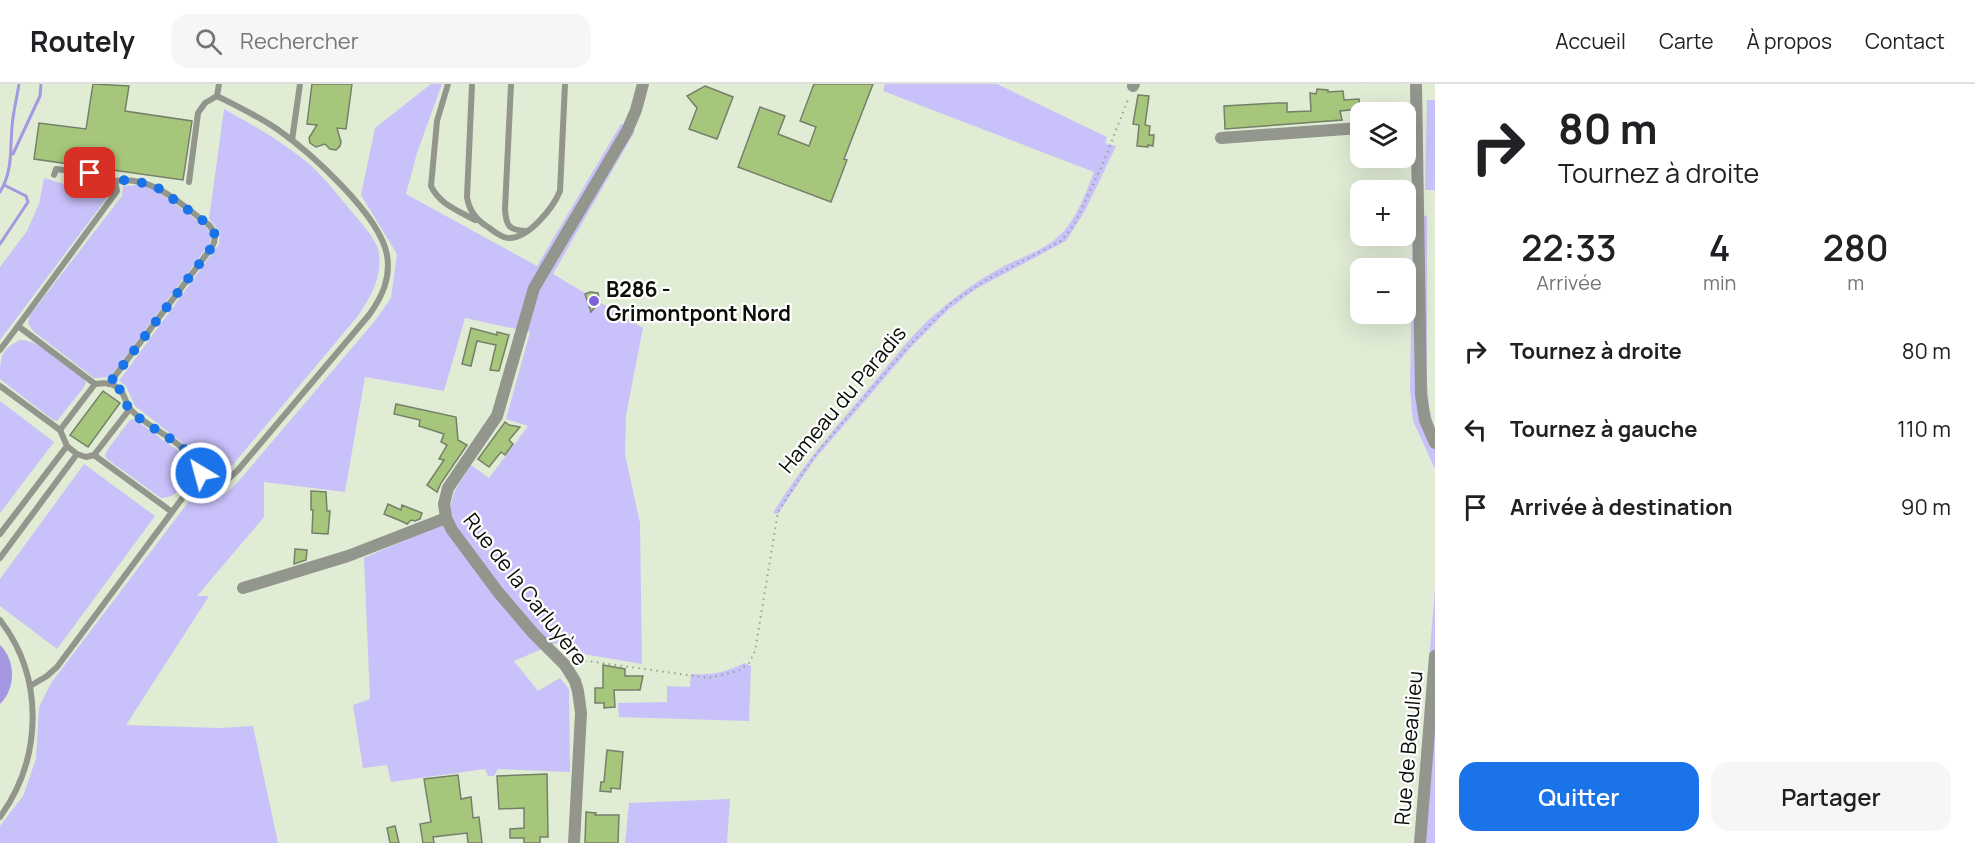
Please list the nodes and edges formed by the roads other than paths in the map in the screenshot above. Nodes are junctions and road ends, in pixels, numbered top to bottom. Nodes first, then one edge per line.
1 (219, 84) edge
2 (300, 84) edge
3 (448, 84) edge
4 (472, 84) edge
5 (511, 84) edge
6 (565, 84) edge
7 (643, 84) edge
8 (1416, 84) edge
9 (217, 96) junction
10 (1414, 102) edge
11 (1350, 129) edge
12 (1221, 138) dead end
13 (292, 140) junction
14 (1413, 168) edge
15 (54, 175) dead end
16 (115, 181) junction
17 (189, 182) dead end
18 (483, 224) junction
19 (525, 231) junction
20 (18, 326) junction
21 (0, 350) edge
22 (95, 384) junction
23 (109, 384) junction
24 (0, 386) edge
25 (129, 410) junction
26 (60, 430) junction
27 (1435, 443) edge
28 (67, 446) junction
29 (77, 454) junction
30 (94, 455) junction
31 (201, 473) junction
32 (172, 512) junction
33 (446, 518) junction
34 (0, 534) edge
35 (0, 558) edge
36 (243, 588) dead end
37 (0, 620) edge
38 (1435, 656) edge
39 (30, 686) junction
40 (0, 817) edge
41 (574, 843) edge
42 (1420, 843) edge

1 - 9 lane
2 - 13 lane
3 - 18 lane
4 - 18 lane
5 - 19 lane
6 - 19 lane
7 - 33 street, Rue de la Carluyère
8 - 10 street
9 - 13 lane
9 - 17 lane
11 - 12 street
13 - 31 lane
14 - 27 street
15 - 16 lane
16 - 20 lane
16 - 23 lane
18 - 19 lane
20 - 21 lane
20 - 22 lane
22 - 23 lane
22 - 26 lane
23 - 25 lane
24 - 26 lane
25 - 30 lane
25 - 31 lane
26 - 28 lane
28 - 29 lane
28 - 34 lane
29 - 30 lane
29 - 35 lane
30 - 32 lane
31 - 32 lane
32 - 39 lane
33 - 36 street
33 - 41 street, Rue de la Carluyère
37 - 39 lane
38 - 42 street, Rue de Beaulieu
39 - 40 lane

